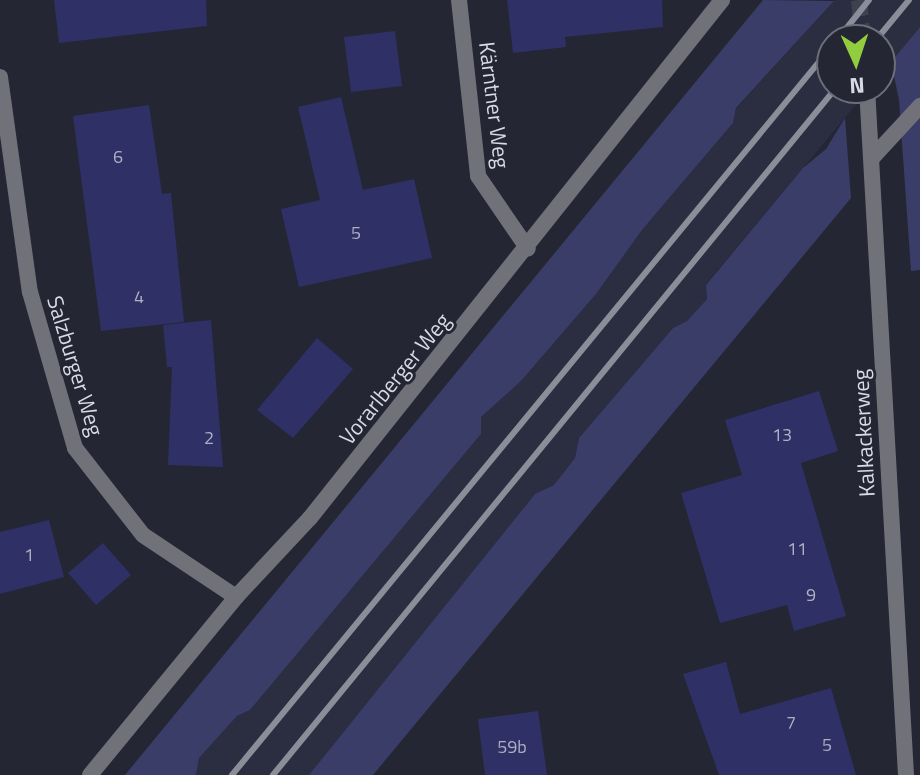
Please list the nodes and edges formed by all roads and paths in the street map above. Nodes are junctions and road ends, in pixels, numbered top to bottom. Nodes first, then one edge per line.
1 (459, 0) edge
2 (722, 0) edge
3 (0, 77) edge
4 (868, 104) edge
5 (920, 106) edge
6 (872, 158) junction
7 (528, 249) junction
8 (236, 597) junction
9 (90, 775) edge
10 (906, 775) edge

1 - 7 street, Kärntner Weg
2 - 7 street, Vorarlberger Weg
3 - 8 street, Salzburger Weg
4 - 6 street, Kalkackerweg
5 - 6 street
6 - 10 street, Kalkackerweg
7 - 8 street, Vorarlberger Weg
8 - 9 street, Vorarlberger Weg

